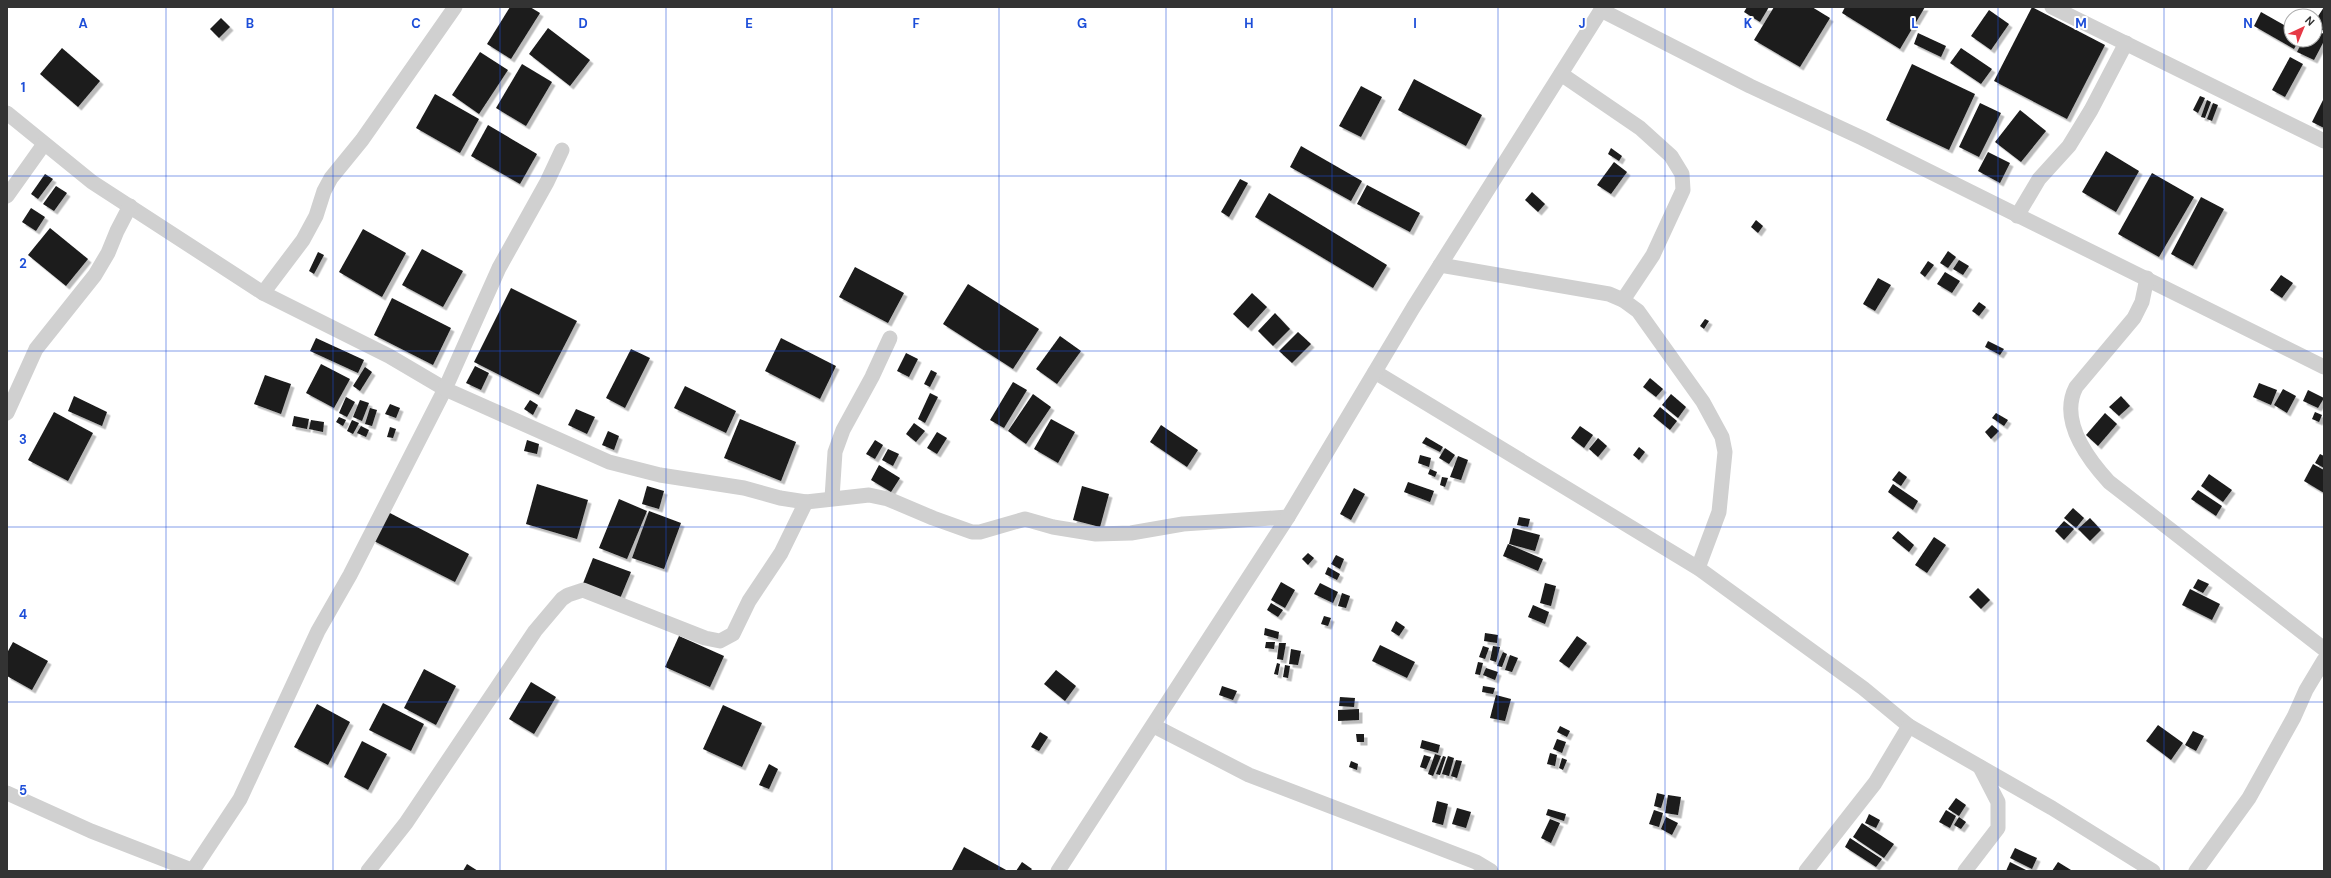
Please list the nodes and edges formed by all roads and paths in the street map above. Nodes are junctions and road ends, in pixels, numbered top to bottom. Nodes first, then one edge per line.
1 (455, 7) edge
2 (2052, 7) edge
3 (1602, 8) edge
4 (2126, 43) junction
5 (1561, 74) junction
6 (7, 113) edge
7 (2324, 141) edge
8 (44, 144) junction
9 (562, 150) dead end
10 (7, 196) edge
11 (130, 206) junction
12 (2017, 216) junction
13 (1440, 265) junction
14 (2147, 278) junction
15 (263, 292) junction
16 (1623, 300) junction
17 (890, 338) dead end
18 (2324, 367) edge
19 (1375, 372) junction
20 (445, 389) junction
21 (7, 413) edge
22 (832, 498) junction
23 (806, 502) junction
24 (1288, 517) junction
25 (1698, 568) junction
26 (2324, 649) edge
27 (2324, 660) edge
28 (1154, 726) junction
29 (1909, 726) junction
30 (1980, 767) junction
31 (7, 793) edge
32 (1474, 867) edge
33 (194, 871) edge
34 (368, 871) edge
35 (1058, 871) edge
36 (1491, 871) edge
37 (1806, 871) edge
38 (1964, 871) edge
39 (2153, 871) edge
40 (2196, 871) edge

1 - 15 street
2 - 4 street
3 - 5 street
3 - 12 street
4 - 7 street
4 - 12 street
5 - 13 street
5 - 16 street
6 - 8 street
8 - 10 street
8 - 11 street
9 - 20 street
11 - 15 street
11 - 21 street
12 - 14 street
13 - 16 street
13 - 19 street
14 - 18 street
14 - 26 street
15 - 20 street
16 - 25 street
17 - 22 street
19 - 24 street
19 - 25 street
20 - 23 street
20 - 33 street
22 - 23 street
22 - 24 street
23 - 34 street
24 - 28 street
25 - 29 street
27 - 40 street
28 - 32 street
28 - 35 street
29 - 30 street
29 - 37 street
30 - 38 street
30 - 39 street
31 - 33 street
32 - 36 street

